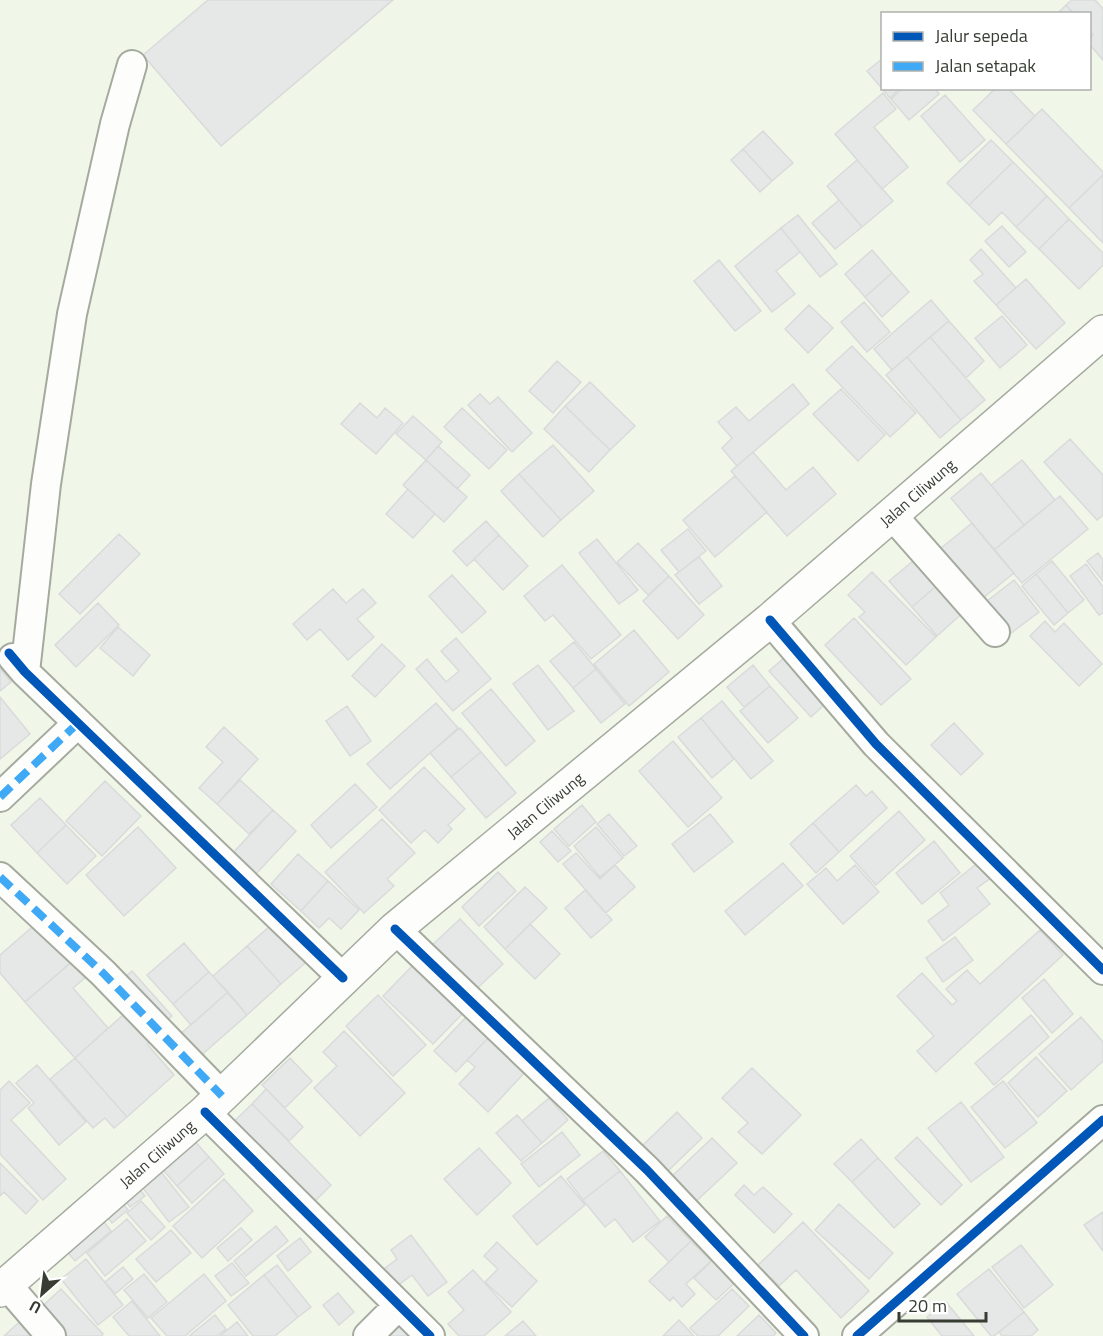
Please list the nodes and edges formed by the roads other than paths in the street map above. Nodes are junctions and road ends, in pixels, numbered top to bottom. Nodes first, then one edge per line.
1 (132, 65) dead end
2 (1103, 332) edge
3 (891, 514) junction
4 (770, 620) junction
5 (995, 632) dead end
6 (78, 723) junction
7 (0, 797) edge
8 (0, 878) edge
9 (395, 929) junction
10 (1103, 970) edge
11 (344, 978) junction
12 (213, 1104) junction
13 (1103, 1120) edge
14 (3, 1288) edge
15 (399, 1305) junction
16 (51, 1336) edge
17 (368, 1336) edge
18 (430, 1336) edge
19 (804, 1336) edge
20 (857, 1336) edge

1 - 6 street
2 - 3 main road, Jalan Ciliwung
3 - 4 main road, Jalan Ciliwung
3 - 5 street
4 - 9 main road, Jalan Ciliwung
4 - 10 street
6 - 7 street
6 - 11 street
8 - 12 street
9 - 11 main road, Jalan Ciliwung
9 - 19 street
11 - 12 main road, Jalan Ciliwung
12 - 14 main road, Jalan Ciliwung
12 - 15 street
13 - 20 street
14 - 16 street
15 - 17 street
15 - 18 street

